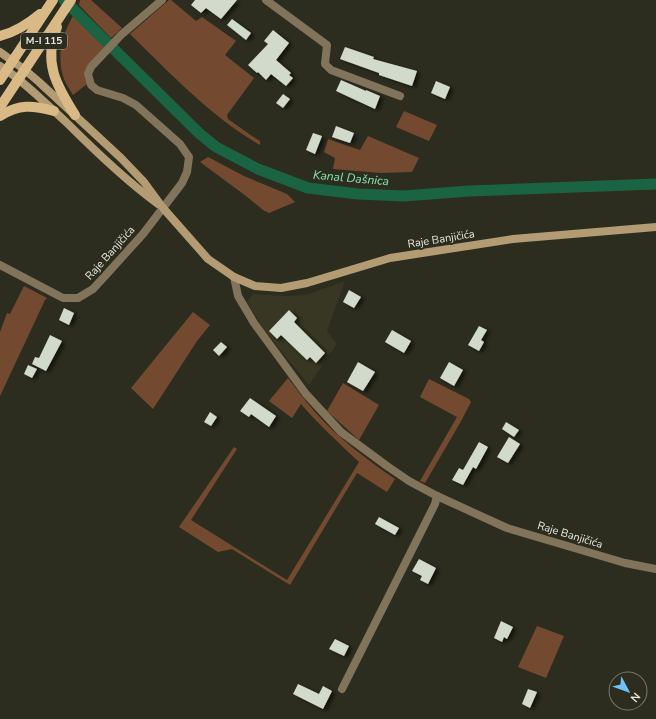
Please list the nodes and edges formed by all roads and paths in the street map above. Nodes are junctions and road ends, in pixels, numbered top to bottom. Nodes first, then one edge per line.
1 (71, 0) edge
2 (162, 0) edge
3 (266, 0) edge
4 (52, 2) edge
5 (63, 12) junction
6 (0, 36) edge
7 (0, 52) edge
8 (13, 61) junction
9 (3, 68) edge
10 (25, 70) junction
11 (19, 79) junction
12 (0, 80) edge
13 (400, 96) dead end
14 (0, 107) edge
15 (54, 111) junction
16 (75, 115) junction
17 (0, 116) edge
18 (163, 208) junction
19 (656, 227) edge
20 (0, 265) edge
21 (234, 278) junction
22 (436, 496) junction
23 (656, 569) edge
24 (342, 689) dead end

1 - 5 main road, M-I 115
2 - 18 street, Raje Banjičića
3 - 13 street
4 - 6 main road
4 - 8 main road, M-I 115
5 - 10 main road, M-I 115
5 - 16 main road
7 - 8 main road
8 - 9 main road, M-I 115
8 - 10 main road
9 - 11 main road
9 - 12 main road, M-I 115
10 - 11 main road, M-I 115
10 - 16 main road
11 - 14 main road, M-I 115
11 - 15 main road
15 - 17 main road
15 - 18 main road
16 - 18 main road
18 - 20 street, Raje Banjičića
18 - 21 main road, Raje Banjičića
19 - 21 main road, Raje Banjičića
21 - 22 street, Raje Banjičića
22 - 23 street, Raje Banjičića
22 - 24 street

